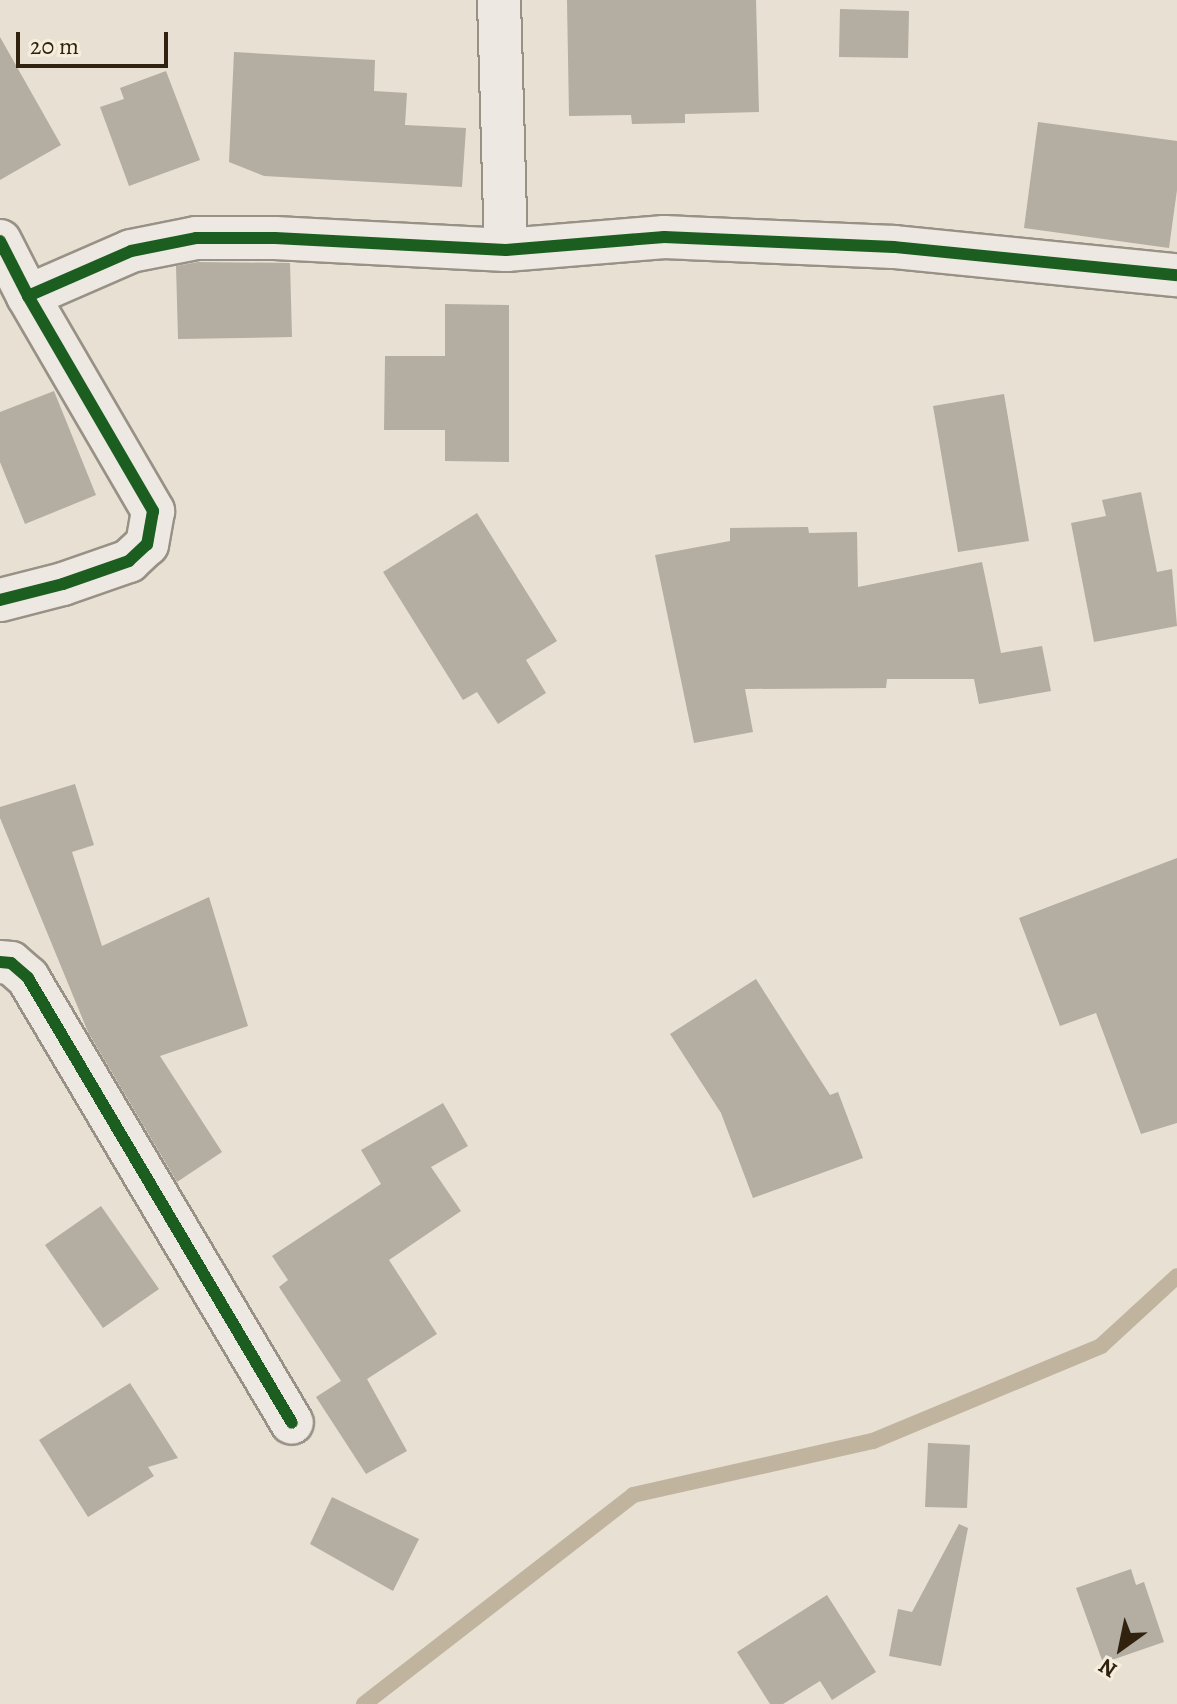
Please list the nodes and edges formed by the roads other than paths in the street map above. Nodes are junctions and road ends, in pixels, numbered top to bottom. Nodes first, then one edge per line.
1 (499, 0) edge
2 (0, 241) edge
3 (506, 250) junction
4 (1177, 275) edge
5 (28, 296) junction
6 (0, 600) edge
7 (0, 962) edge
8 (292, 1423) dead end

1 - 3 street
2 - 5 street
3 - 4 street
3 - 5 street
5 - 6 street
7 - 8 street

